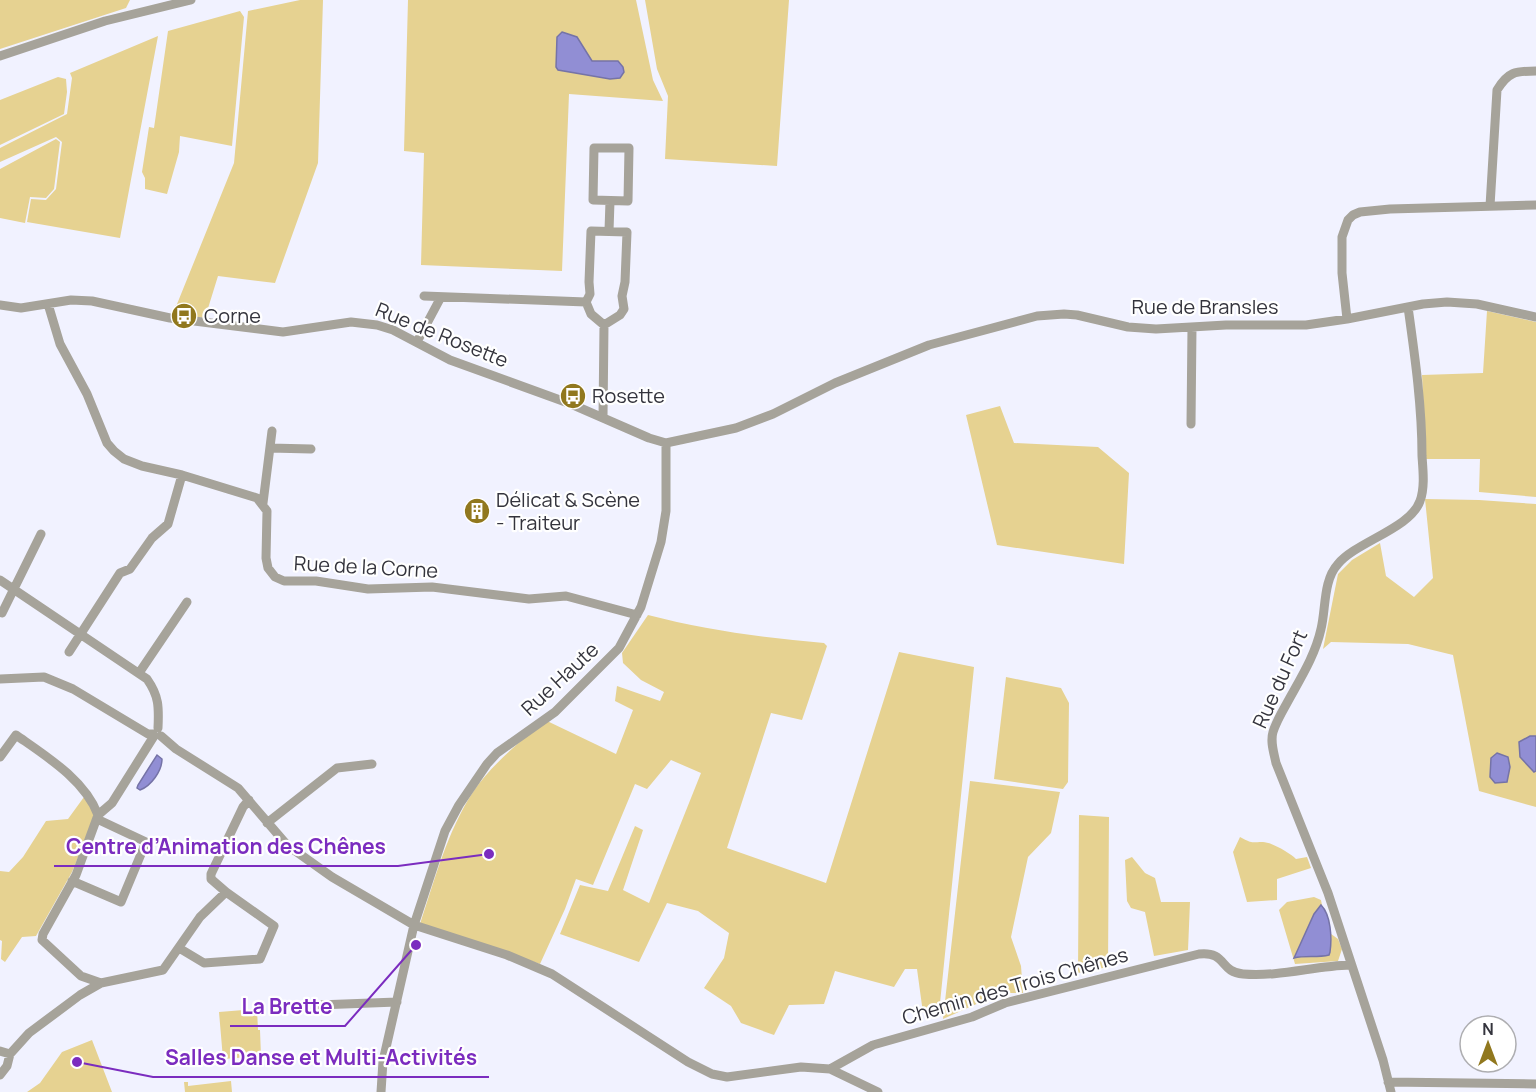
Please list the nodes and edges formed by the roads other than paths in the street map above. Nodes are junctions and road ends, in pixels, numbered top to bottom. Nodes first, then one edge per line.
1 (191, 0) edge
2 (0, 56) edge
3 (1536, 71) edge
4 (610, 201) junction
5 (1536, 205) edge
6 (1490, 206) junction
7 (609, 231) junction
8 (424, 296) dead end
9 (441, 297) junction
10 (586, 302) junction
11 (48, 304) junction
12 (0, 305) edge
13 (1408, 307) junction
14 (1536, 317) edge
15 (1347, 319) junction
16 (604, 325) junction
17 (1192, 327) junction
18 (417, 342) junction
19 (603, 417) junction
20 (1191, 424) dead end
21 (273, 431) dead end
22 (666, 443) junction
23 (270, 448) junction
24 (311, 449) dead end
25 (183, 476) junction
26 (263, 503) junction
27 (41, 534) dead end
28 (0, 580) edge
29 (14, 589) junction
30 (187, 602) dead end
31 (2, 613) dead end
32 (637, 615) junction
33 (81, 634) junction
34 (69, 652) dead end
35 (139, 673) junction
36 (0, 679) edge
37 (156, 733) junction
38 (0, 757) edge
39 (372, 764) dead end
40 (93, 800) junction
41 (249, 800) junction
42 (112, 803) junction
43 (98, 817) junction
44 (267, 823) junction
45 (72, 881) junction
46 (226, 892) junction
47 (414, 925) junction
48 (179, 948) junction
49 (1350, 965) junction
50 (81, 976) junction
51 (101, 983) junction
52 (80, 995) junction
53 (397, 1002) junction
54 (318, 1005) dead end
55 (5, 1052) edge
56 (830, 1069) junction
57 (0, 1075) edge
58 (1388, 1082) junction
59 (1536, 1084) edge
60 (381, 1092) edge
61 (878, 1092) edge
62 (1390, 1092) edge

1 - 2 street
3 - 6 street
4 - 4 street
4 - 7 street
5 - 6 street
6 - 15 street
7 - 10 street
7 - 16 street
8 - 9 street
9 - 10 street
9 - 18 street
10 - 16 street
11 - 12 street, Rue de Rosette
11 - 18 street, Rue de Rosette
11 - 25 street
13 - 14 street, Rue de Bransles
13 - 15 street, Rue de Bransles
13 - 49 street, Rue du Fort
15 - 17 street, Rue de Bransles
16 - 19 street
17 - 20 street
17 - 22 street, Rue de Bransles
18 - 19 street, Rue de Rosette
19 - 22 street, Rue de Rosette
21 - 23 street, Rue de la Corne
22 - 32 street, Rue Haute
23 - 24 street
23 - 26 street, Rue de la Corne
25 - 26 street
25 - 33 street
26 - 32 street, Rue de la Corne
27 - 29 street
28 - 29 street
29 - 31 street
29 - 33 street
30 - 35 street
32 - 47 street, Rue Haute
33 - 34 street
33 - 35 street
35 - 37 street
36 - 37 street
37 - 41 street
37 - 42 street
38 - 40 street
39 - 44 street
40 - 42 street
40 - 43 street
41 - 44 street
41 - 46 street
42 - 43 street
43 - 45 street
43 - 45 street
44 - 47 street
45 - 50 street
46 - 48 street
46 - 48 street
47 - 53 street, Rue Haute
47 - 56 street
48 - 51 street
49 - 56 street, Chemin des Trois Chênes
49 - 58 street, Rue du Fort
50 - 51 street
50 - 52 street
51 - 52 street
52 - 55 street
53 - 54 street
53 - 60 street, Rue Haute
55 - 57 street
56 - 61 street
58 - 59 street
58 - 62 street, Rue du Fort

